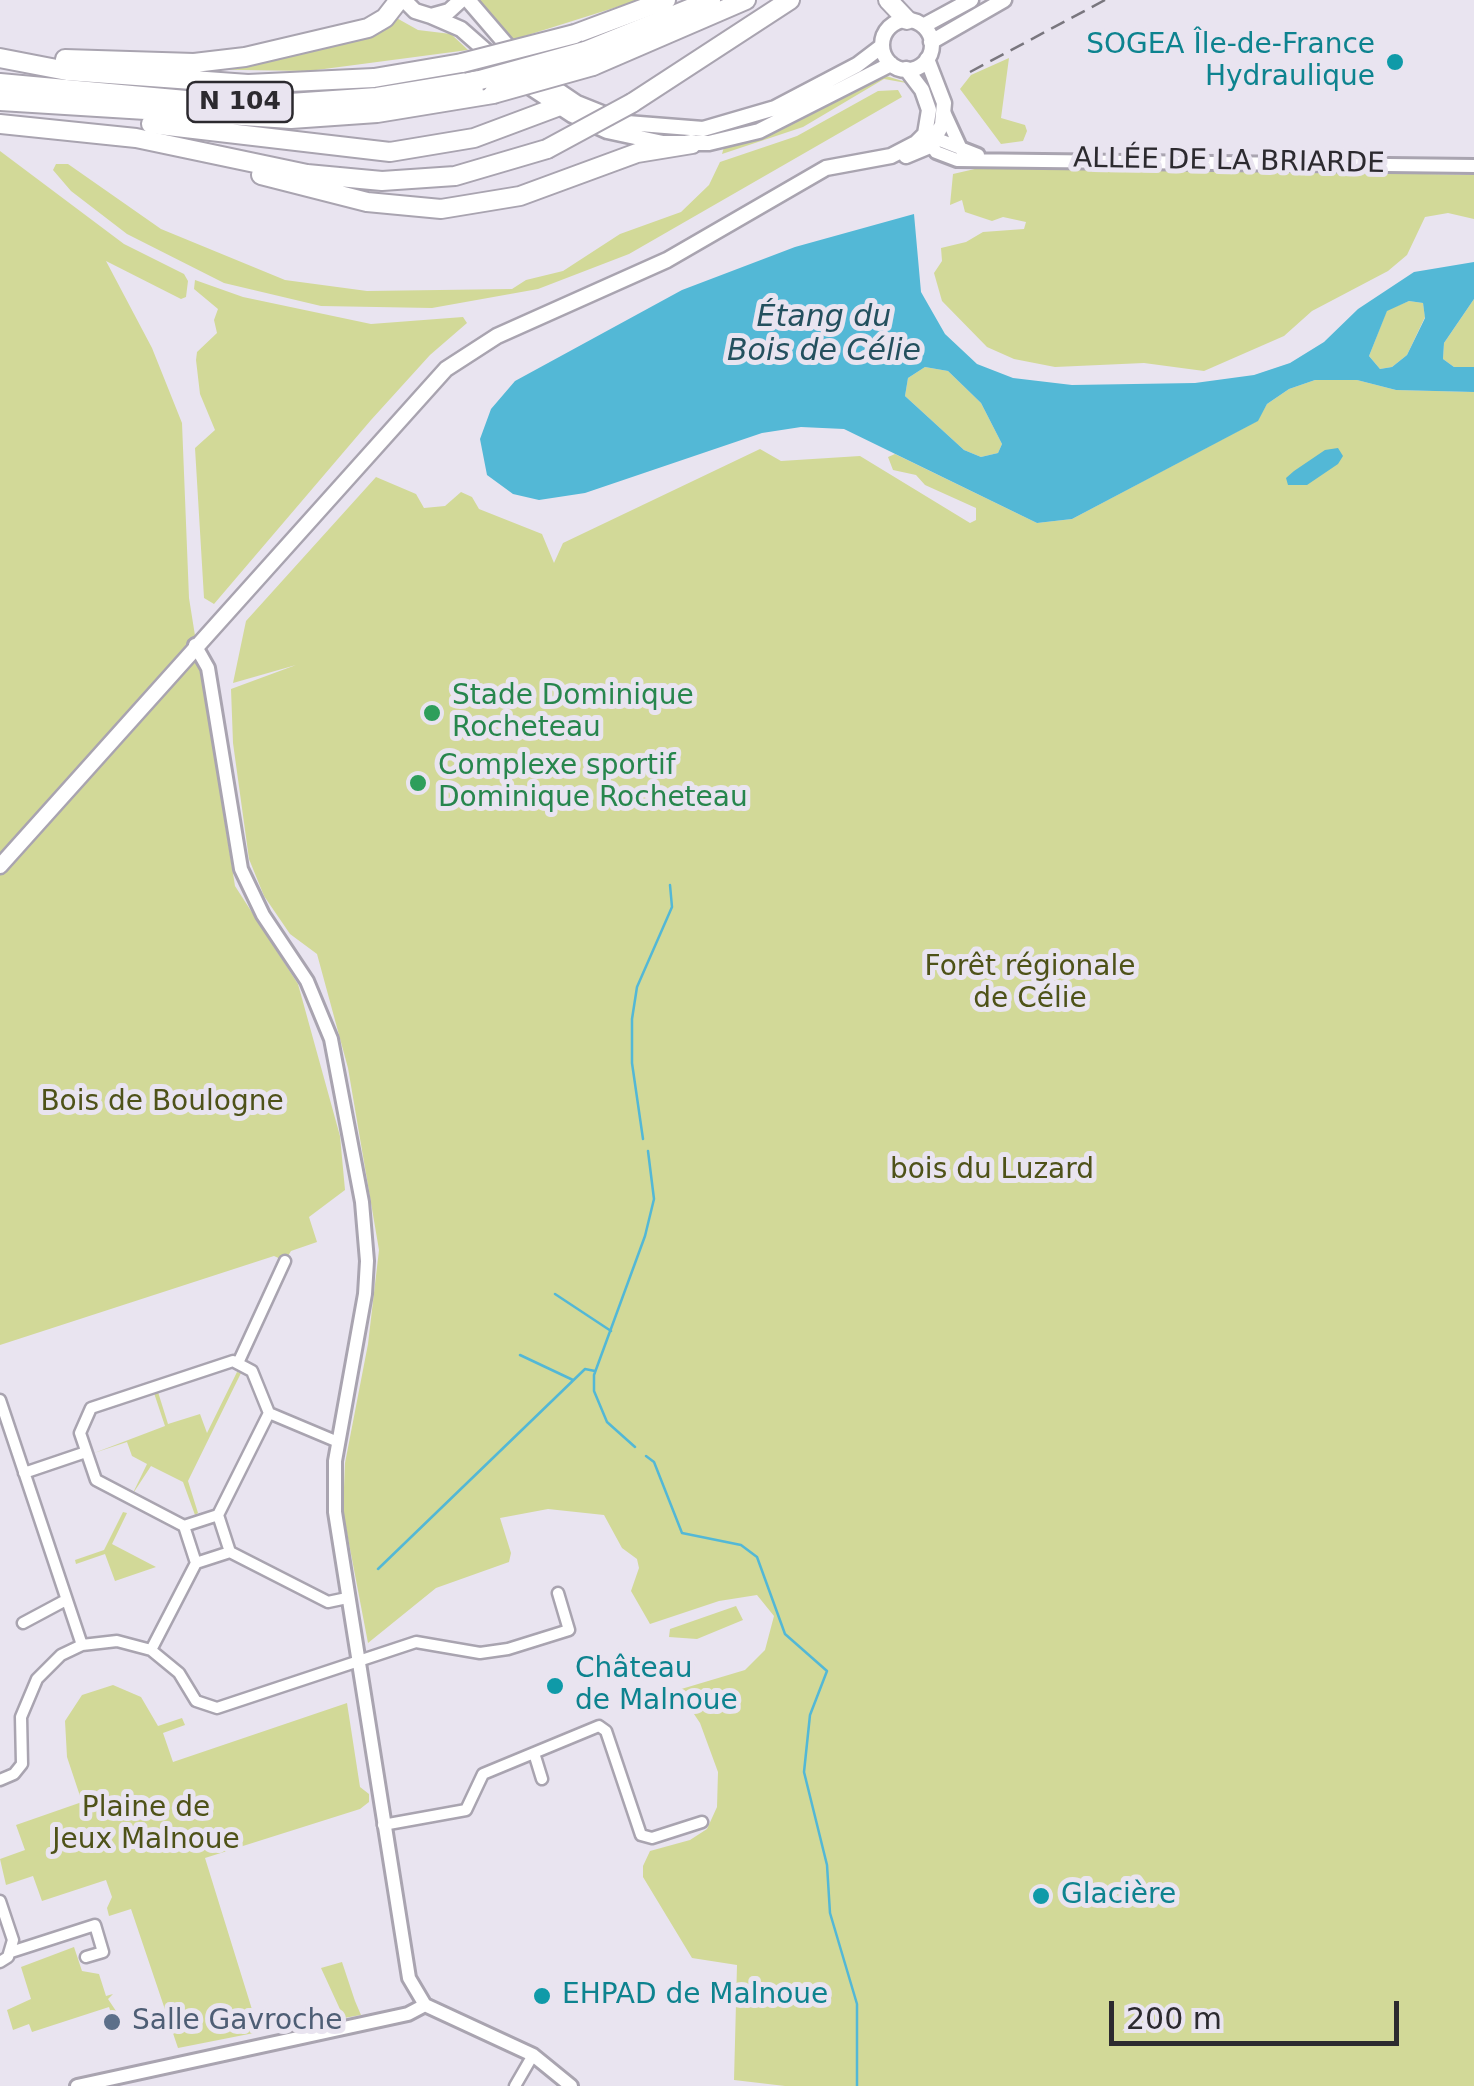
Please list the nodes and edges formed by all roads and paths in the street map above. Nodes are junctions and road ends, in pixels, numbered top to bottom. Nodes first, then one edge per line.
1 (401, 0) edge
2 (465, 0) edge
3 (666, 0) edge
4 (711, 0) edge
5 (746, 0) edge
6 (790, 0) edge
7 (888, 0) edge
8 (971, 0) edge
9 (1004, 0) edge
10 (431, 16) junction
11 (916, 23) junction
12 (932, 42) junction
13 (882, 46) junction
14 (584, 51) junction
15 (0, 58) edge
16 (928, 58) junction
17 (899, 67) junction
18 (0, 84) edge
19 (487, 87) junction
20 (0, 100) edge
21 (78, 107) junction
22 (558, 107) junction
23 (944, 112) junction
24 (0, 124) edge
25 (930, 139) junction
26 (692, 144) junction
27 (192, 149) junction
28 (962, 150) junction
29 (984, 158) junction
30 (1474, 166) edge
31 (195, 646) junction
32 (0, 866) edge
33 (285, 1261) dead end
34 (238, 1363) junction
35 (0, 1400) edge
36 (269, 1413) junction
37 (338, 1442) junction
38 (86, 1452) junction
39 (24, 1474) junction
40 (218, 1515) junction
41 (184, 1526) junction
42 (230, 1552) junction
43 (196, 1563) junction
44 (558, 1593) dead end
45 (347, 1598) junction
46 (66, 1600) junction
47 (22, 1623) dead end
48 (82, 1645) junction
49 (150, 1650) junction
50 (357, 1661) junction
51 (534, 1753) junction
52 (542, 1778) dead end
53 (0, 1780) edge
54 (702, 1822) dead end
55 (383, 1825) junction
56 (0, 1901) edge
57 (11, 1952) junction
58 (86, 1957) dead end
59 (0, 1962) edge
60 (425, 2004) junction
61 (533, 2055) junction
62 (77, 2086) edge
63 (516, 2086) edge
64 (572, 2086) edge

1 - 10 main road
1 - 15 highway
2 - 10 main road
2 - 13 main road
3 - 14 highway
4 - 14 highway, N 104
5 - 14 highway, N 104
6 - 27 highway, bridge
7 - 11 highway
8 - 11 main road
9 - 12 main road
10 - 22 main road
11 - 12 main road
11 - 13 main road
12 - 16 main road
13 - 17 main road
14 - 15 highway, bridge
14 - 19 highway, N 104, bridge
16 - 17 main road
16 - 23 main road
17 - 25 main road
17 - 26 main road
18 - 19 highway, N 104
19 - 21 highway, N 104
20 - 21 highway, N 104
21 - 22 highway
22 - 26 main road
23 - 25 main road
23 - 28 street
24 - 27 highway
25 - 28 street, ALLÉE DE LA BRIARDE
25 - 29 street, ALLÉE DE LA BRIARDE
25 - 31 main road
26 - 27 highway
28 - 29 street, ALLÉE DE LA BRIARDE
29 - 30 street, ALLÉE DE LA BRIARDE
31 - 32 main road
31 - 37 street
33 - 34 street
34 - 36 street
34 - 38 street
35 - 39 street
36 - 37 street
36 - 40 street
37 - 45 street
38 - 39 street
38 - 41 street
39 - 46 street
40 - 41 street
40 - 42 street
41 - 43 street
42 - 43 street
42 - 45 street
43 - 49 street
44 - 50 street
45 - 50 street
46 - 47 street
46 - 48 street
48 - 49 street
48 - 53 street
49 - 50 street
50 - 55 street
51 - 52 street
51 - 54 street
51 - 55 street
55 - 60 street
56 - 57 street
57 - 58 street
57 - 59 street
60 - 61 street
60 - 62 street
61 - 63 street
61 - 64 street

